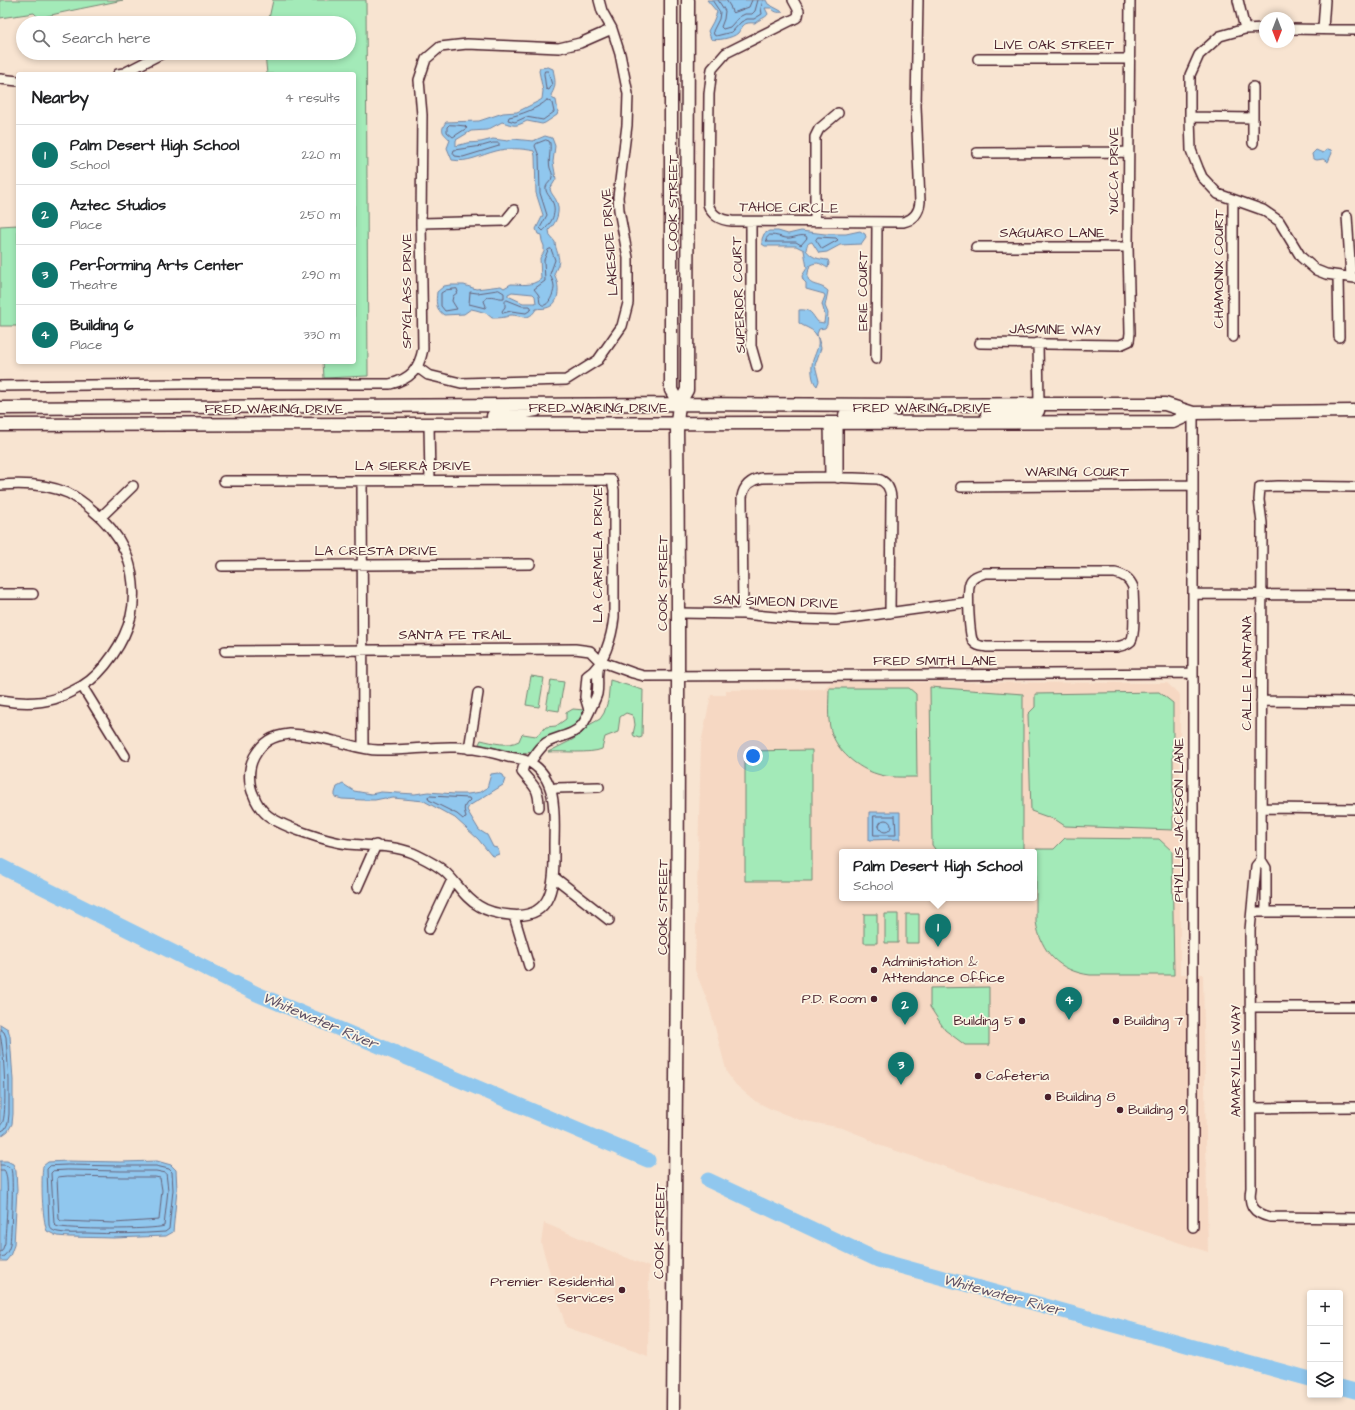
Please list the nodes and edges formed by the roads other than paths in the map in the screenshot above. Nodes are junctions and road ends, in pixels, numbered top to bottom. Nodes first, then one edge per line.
1 (599, 0) edge
2 (671, 0) edge
3 (688, 0) edge
4 (793, 0) edge
5 (918, 0) edge
6 (1130, 0) edge
7 (1238, 0) edge
8 (1325, 0) edge
9 (1259, 28) edge
10 (1245, 29) junction
11 (1295, 29) edge
12 (1323, 29) junction
13 (612, 30) junction
14 (1355, 30) edge
15 (978, 59) dead end
16 (1128, 59) junction
17 (149, 60) edge
18 (126, 72) edge
19 (0, 79) edge
20 (16, 81) edge
21 (1253, 87) dead end
22 (838, 113) dead end
23 (1190, 117) junction
24 (1253, 118) junction
25 (1253, 143) dead end
26 (1128, 152) junction
27 (977, 153) dead end
28 (1233, 201) junction
29 (514, 210) dead end
30 (1347, 216) dead end
31 (751, 222) junction
32 (815, 222) junction
33 (421, 223) junction
34 (877, 223) junction
35 (976, 247) dead end
36 (1128, 247) junction
37 (1338, 276) junction
38 (1353, 277) edge
39 (1233, 337) dead end
40 (1338, 337) dead end
41 (1128, 341) joint
42 (980, 343) dead end
43 (1038, 343) junction
44 (876, 359) dead end
45 (417, 367) junction
46 (757, 367) dead end
47 (0, 386) edge
48 (561, 404) junction
49 (678, 404) junction
50 (1039, 404) junction
51 (912, 405) junction
52 (0, 408) edge
53 (35, 408) junction
54 (1355, 411) edge
55 (1193, 413) junction
56 (0, 414) edge
57 (834, 422) junction
58 (678, 423) junction
59 (934, 423) junction
60 (429, 424) junction
61 (0, 425) edge
62 (834, 477) junction
63 (362, 480) junction
64 (430, 480) junction
65 (603, 480) joint
66 (224, 481) dead end
67 (1193, 485) junction
68 (0, 486) edge
69 (133, 486) dead end
70 (961, 486) dead end
71 (1355, 487) edge
72 (101, 517) junction
73 (530, 564) dead end
74 (362, 565) junction
75 (222, 566) dead end
76 (0, 594) edge
77 (33, 594) dead end
78 (1193, 594) junction
79 (1262, 595) junction
80 (1355, 596) edge
81 (968, 602) junction
82 (678, 613) junction
83 (890, 613) junction
84 (743, 614) junction
85 (363, 649) junction
86 (225, 651) dead end
87 (600, 661) junction
88 (1193, 673) junction
89 (678, 676) junction
90 (82, 686) junction
91 (478, 693) dead end
92 (0, 700) edge
93 (1261, 701) junction
94 (1355, 702) edge
95 (589, 710) junction
96 (363, 748) junction
97 (469, 749) junction
98 (125, 756) dead end
99 (528, 762) junction
100 (599, 787) dead end
101 (551, 790) junction
102 (539, 807) dead end
103 (1262, 808) junction
104 (1355, 809) edge
105 (376, 845) junction
106 (1261, 860) junction
107 (554, 877) junction
108 (452, 880) junction
109 (357, 888) dead end
110 (1253, 912) junction
111 (1266, 912) junction
112 (1355, 912) edge
113 (514, 916) junction
114 (609, 920) dead end
115 (429, 929) dead end
116 (529, 966) dead end
117 (1250, 1007) junction
118 (1355, 1007) edge
119 (1355, 1107) edge
120 (1251, 1108) junction
121 (1355, 1218) edge
122 (1193, 1227) dead end
123 (673, 1410) edge

1 - 13 street, LAKESIDE DRIVE
2 - 49 main road, COOK STREET
3 - 49 main road, COOK STREET
4 - 31 street, TAHOE CIRCLE
5 - 34 street, TAHOE CIRCLE
6 - 16 street, YUCCA DRIVE
7 - 10 street
8 - 12 street
9 - 10 street
10 - 23 street
11 - 12 street
12 - 14 street
13 - 33 street, SPYGLASS DRIVE
13 - 45 street, LAKESIDE DRIVE
15 - 16 street, LIVE OAK STREET
16 - 26 street, YUCCA DRIVE
17 - 18 street
19 - 20 street
21 - 24 street
22 - 32 street
23 - 24 street
23 - 28 street
24 - 25 street
26 - 27 street
26 - 36 street, YUCCA DRIVE
28 - 37 street
28 - 39 street, CHAMONIX COURT
29 - 33 street
30 - 38 street
31 - 32 street, TAHOE CIRCLE
31 - 46 street, SUPERIOR COURT
32 - 34 street, TAHOE CIRCLE
33 - 45 street, SPYGLASS DRIVE
34 - 44 street, ERIE COURT
35 - 36 street, SAGUARO LANE
36 - 41 street, YUCCA DRIVE
37 - 38 street
37 - 40 street
41 - 43 street, JASMINE WAY
42 - 43 street, JASMINE WAY
43 - 50 street
45 - 47 street, SPYGLASS DRIVE
48 - 49 main road, FRED WARING DRIVE
48 - 53 main road, FRED WARING DRIVE
48 - 60 main road
49 - 51 main road, FRED WARING DRIVE
49 - 58 main road, COOK STREET
50 - 51 main road, FRED WARING DRIVE
50 - 55 main road, FRED WARING DRIVE
50 - 59 main road
51 - 57 main road
52 - 53 main road, FRED WARING DRIVE
53 - 56 main road
54 - 55 main road, FRED WARING DRIVE
55 - 59 main road, FRED WARING DRIVE
55 - 67 street, PHYLLIS JACKSON LANE
57 - 58 main road, FRED WARING DRIVE
57 - 59 main road, FRED WARING DRIVE
57 - 62 street
58 - 60 main road, FRED WARING DRIVE
58 - 82 main road, COOK STREET
60 - 61 main road, FRED WARING DRIVE
60 - 64 street
62 - 83 street
62 - 84 street
63 - 64 street, LA SIERRA DRIVE
63 - 66 street, LA SIERRA DRIVE
63 - 74 street
64 - 65 street, LA SIERRA DRIVE
65 - 87 street, LA CARMELA DRIVE
67 - 70 street, WARING COURT
67 - 78 street, PHYLLIS JACKSON LANE
68 - 72 street
69 - 72 street
71 - 79 street, CALLE LANTANA
72 - 90 street
73 - 74 street, LA CRESTA DRIVE
74 - 75 street, LA CRESTA DRIVE
74 - 85 street
76 - 77 street
78 - 79 street
78 - 88 street, PHYLLIS JACKSON LANE
79 - 80 street
79 - 93 street, CALLE LANTANA
81 - 81 street
81 - 83 street, SAN SIMEON DRIVE
82 - 84 street, SAN SIMEON DRIVE
82 - 89 main road, COOK STREET
83 - 84 street, SAN SIMEON DRIVE
85 - 86 street, SANTA FE TRAIL
85 - 87 street, SANTA FE TRAIL
85 - 96 street
87 - 89 street, SANTA FE TRAIL
87 - 95 street, LA CARMELA DRIVE
87 - 95 street, LA CARMELA DRIVE
88 - 89 street, FRED SMITH LANE
88 - 122 street, PHYLLIS JACKSON LANE
89 - 123 main road, COOK STREET
90 - 92 street
90 - 98 street
91 - 97 street
93 - 94 street
93 - 103 street, CALLE LANTANA
95 - 99 street, LA CARMELA DRIVE
96 - 97 street
96 - 105 street
97 - 99 street
99 - 101 street
99 - 102 street
100 - 101 street
101 - 107 street
103 - 104 street
103 - 106 street, CALLE LANTANA
105 - 108 street
105 - 109 street
106 - 110 street, CALLE LANTANA
106 - 111 street, CALLE LANTANA
107 - 113 street
107 - 114 street
108 - 113 street
108 - 115 street
110 - 111 street
110 - 117 street, AMARYLLIS WAY
111 - 112 street
113 - 116 street
117 - 118 street
117 - 120 street, AMARYLLIS WAY
119 - 120 street
120 - 121 street, AMARYLLIS WAY

